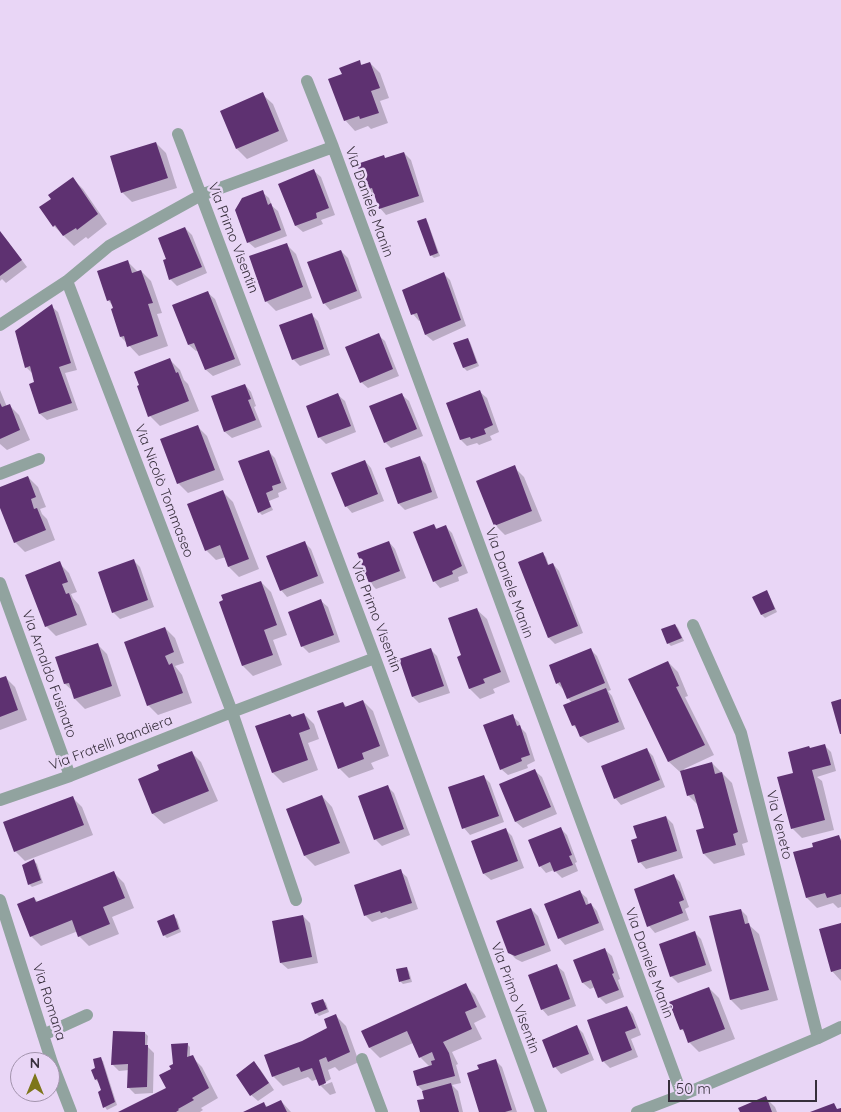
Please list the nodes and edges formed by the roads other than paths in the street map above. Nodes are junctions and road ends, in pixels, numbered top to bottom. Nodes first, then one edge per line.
1 (307, 81) dead end
2 (178, 134) dead end
3 (333, 147) junction
4 (201, 195) junction
5 (66, 281) junction
6 (0, 325) edge
7 (39, 459) dead end
8 (0, 474) edge
9 (0, 583) edge
10 (693, 625) dead end
11 (375, 658) junction
12 (232, 712) junction
13 (70, 776) junction
14 (0, 800) edge
15 (0, 900) edge
16 (296, 900) dead end
17 (87, 1016) dead end
18 (841, 1027) edge
19 (43, 1035) junction
20 (818, 1038) junction
21 (362, 1059) dead end
22 (682, 1095) junction
23 (72, 1112) edge
24 (382, 1112) edge
25 (541, 1112) edge
26 (637, 1112) edge

1 - 3 street, Via Daniele Manin
2 - 4 street, Via Primo Visentin
3 - 4 street
3 - 22 street, Via Daniele Manin
4 - 5 street
4 - 11 street, Via Primo Visentin
5 - 6 street
5 - 12 street, Via Nicolò Tommaseo
7 - 8 street
9 - 13 street, Via Arnaldo Fusinato
10 - 20 street, Via Veneto
11 - 12 street, Via Fratelli Bandiera
11 - 25 street, Via Primo Visentin
12 - 13 street, Via Fratelli Bandiera
12 - 16 street
13 - 14 street, Via Fratelli Bandiera
15 - 19 street, Via Romana
17 - 19 street
18 - 20 street
19 - 23 street, Via Romana
20 - 22 street
21 - 24 street
22 - 26 street

